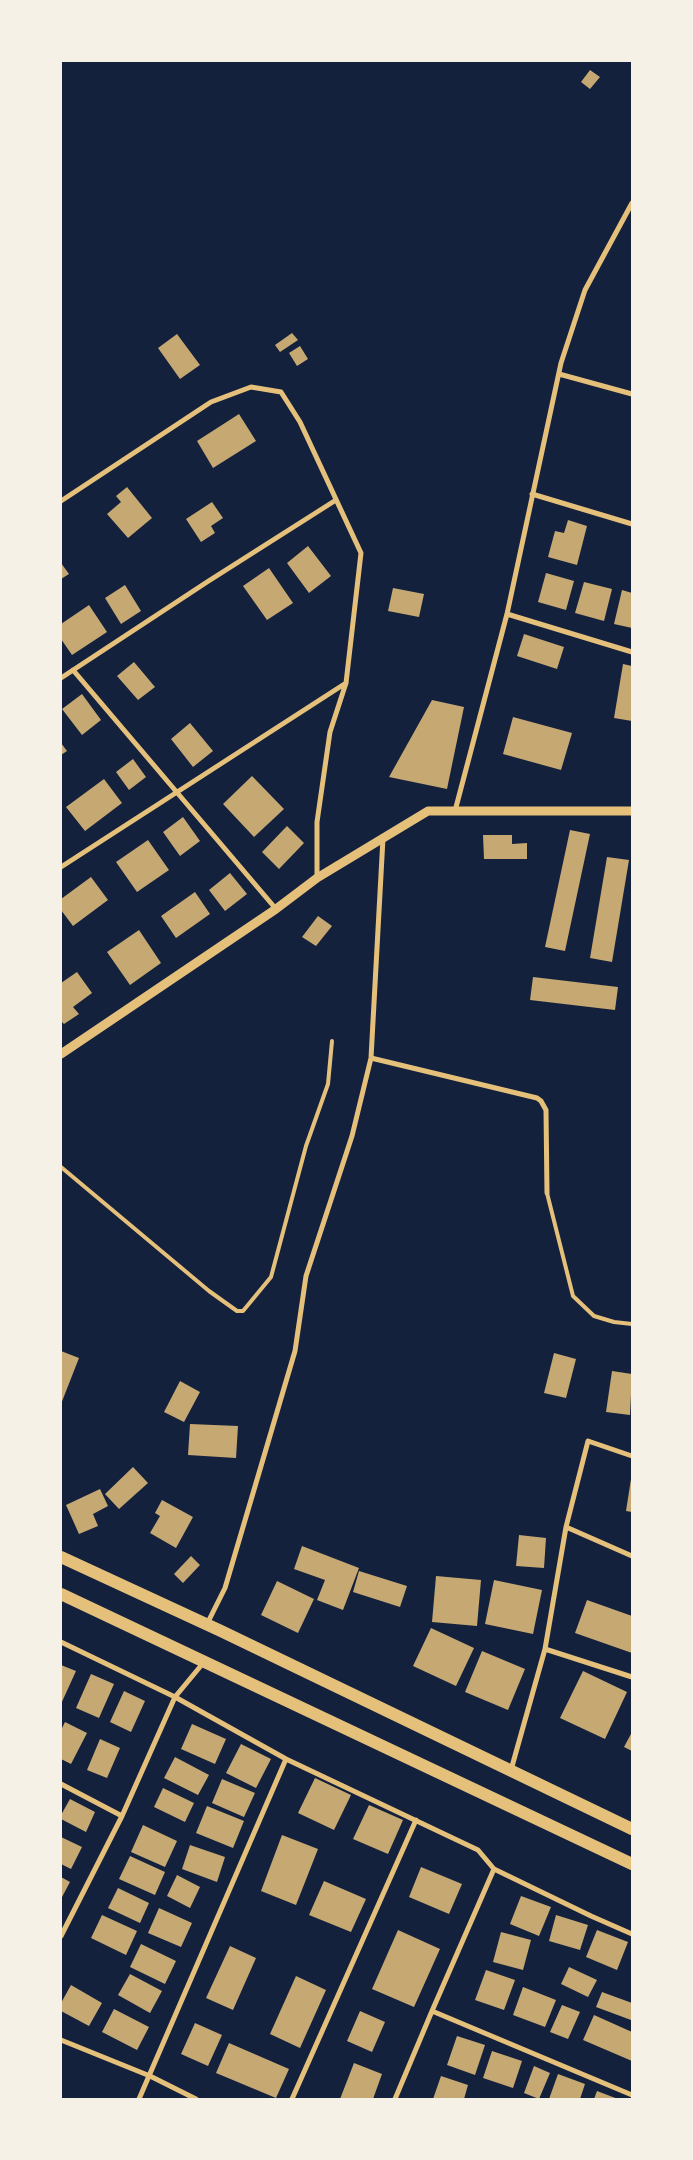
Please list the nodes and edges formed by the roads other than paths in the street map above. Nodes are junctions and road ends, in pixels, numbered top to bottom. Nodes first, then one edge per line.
1 (632, 203) edge
2 (558, 374) junction
3 (632, 394) edge
4 (532, 494) junction
5 (336, 500) junction
6 (61, 501) edge
7 (632, 524) edge
8 (507, 614) junction
9 (632, 652) edge
10 (73, 670) junction
11 (61, 678) edge
12 (346, 683) junction
13 (176, 793) junction
14 (455, 811) junction
15 (632, 811) edge
16 (383, 838) junction
17 (61, 867) edge
18 (317, 878) junction
19 (276, 909) junction
20 (332, 1041) dead end
21 (61, 1054) edge
22 (371, 1058) junction
23 (61, 1167) edge
24 (547, 1193) joint
25 (632, 1324) edge
26 (632, 1456) edge
27 (566, 1527) junction
28 (632, 1556) edge
29 (61, 1557) edge
30 (61, 1594) edge
31 (207, 1624) junction
32 (61, 1642) edge
33 (545, 1649) junction
34 (205, 1661) junction
35 (632, 1677) edge
36 (175, 1697) junction
37 (286, 1759) junction
38 (511, 1771) junction
39 (61, 1784) edge
40 (122, 1816) junction
41 (416, 1820) junction
42 (632, 1829) edge
43 (632, 1864) edge
44 (494, 1869) junction
45 (632, 1934) edge
46 (61, 1936) edge
47 (432, 2011) junction
48 (61, 2040) edge
49 (150, 2076) junction
50 (632, 2095) edge
51 (138, 2099) edge
52 (196, 2099) edge
53 (292, 2099) edge
54 (395, 2099) edge

1 - 2 street
2 - 3 street
2 - 4 street
4 - 7 street
4 - 8 street
5 - 6 street
5 - 10 street
5 - 12 street
8 - 9 street
8 - 14 street
10 - 11 street
10 - 13 street
12 - 13 street
12 - 18 street
13 - 17 street
13 - 19 street
14 - 15 street
14 - 16 street
16 - 18 street
16 - 22 street
18 - 19 street
19 - 21 street
20 - 23 lane
22 - 24 street
22 - 31 street
24 - 25 lane
26 - 27 street
27 - 28 street
27 - 33 street
29 - 31 main road
30 - 34 main road
31 - 38 main road
32 - 36 street
33 - 35 street
33 - 38 street
34 - 36 street
34 - 43 main road
36 - 37 street
36 - 40 street
37 - 41 street
37 - 49 street
38 - 42 main road
39 - 40 street
40 - 46 street
41 - 44 street
41 - 53 street
44 - 45 street
44 - 47 street
47 - 50 street
47 - 54 street
48 - 49 street
49 - 51 street
49 - 52 street

